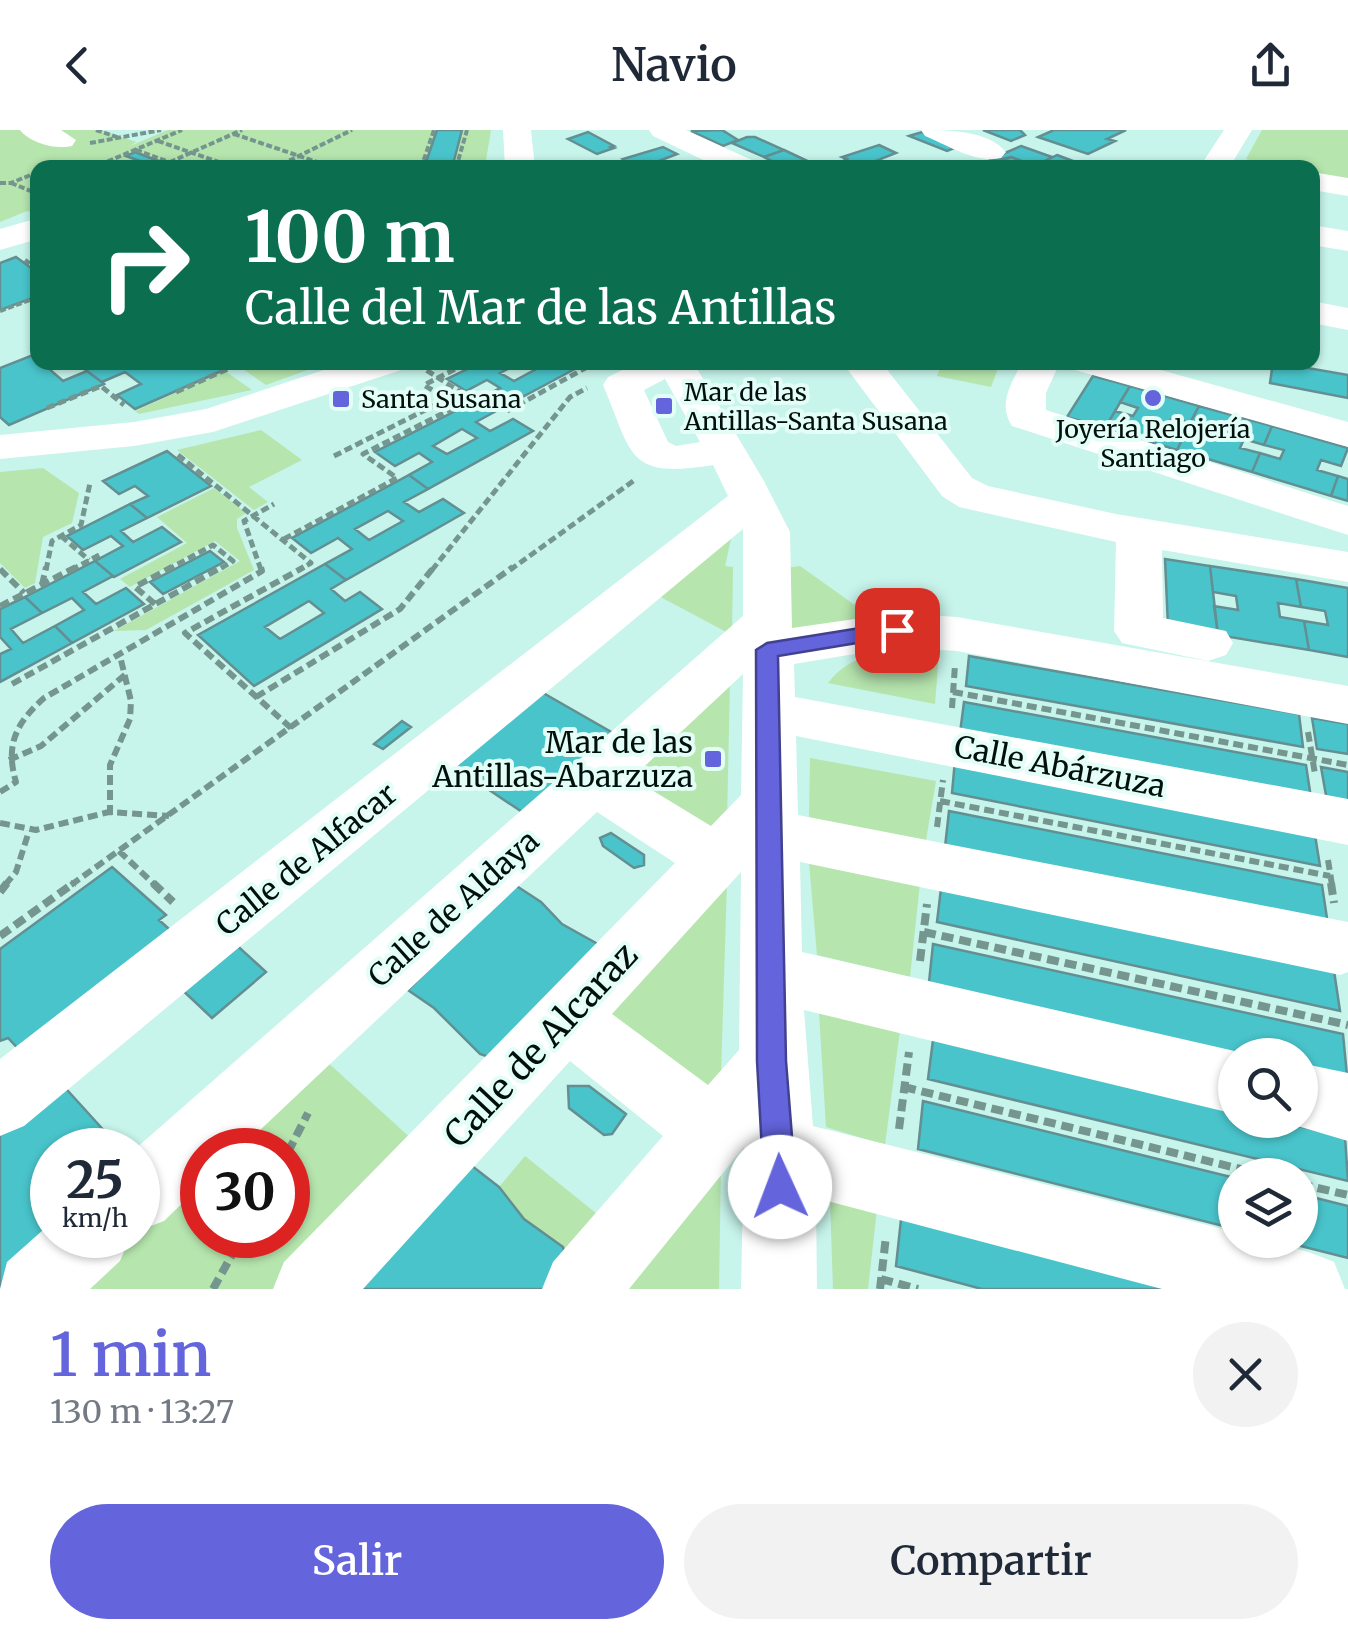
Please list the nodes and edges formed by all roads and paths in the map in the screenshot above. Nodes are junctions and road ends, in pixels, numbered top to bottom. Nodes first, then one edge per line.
1 (34, 130) edge
2 (96, 130) edge
3 (162, 130) edge
4 (182, 130) edge
5 (242, 130) edge
6 (352, 130) edge
7 (434, 130) edge
8 (467, 130) edge
9 (517, 130) edge
10 (663, 130) edge
11 (934, 130) edge
12 (1238, 130) edge
13 (234, 134) junction
14 (122, 139) junction
15 (157, 140) junction
16 (130, 142) dead end
17 (71, 143) joint
18 (135, 150) junction
19 (192, 152) junction
20 (991, 152) dead end
21 (299, 155) junction
22 (111, 160) edge
23 (164, 160) edge
24 (174, 160) edge
25 (214, 160) edge
26 (289, 160) edge
27 (313, 160) edge
28 (424, 160) edge
29 (458, 160) edge
30 (519, 160) edge
31 (728, 160) edge
32 (1222, 160) edge
33 (30, 175) edge
34 (1320, 182) edge
35 (0, 183) edge
36 (12, 183) junction
37 (1348, 187) edge
38 (30, 192) edge
39 (30, 231) edge
40 (1320, 236) edge
41 (0, 240) edge
42 (1348, 241) edge
43 (30, 300) edge
44 (0, 311) edge
45 (1320, 314) edge
46 (1348, 319) edge
47 (225, 370) edge
48 (388, 370) edge
49 (418, 370) edge
50 (454, 370) edge
51 (582, 370) edge
52 (655, 370) edge
53 (677, 370) edge
54 (867, 370) edge
55 (1038, 370) edge
56 (1116, 370) edge
57 (438, 378) junction
58 (587, 388) dead end
59 (165, 397) dead end
60 (508, 411) dead end
61 (1348, 435) edge
62 (0, 447) edge
63 (168, 447) dead end
64 (725, 451) junction
65 (334, 456) dead end
66 (669, 460) junction
67 (90, 482) dead end
68 (751, 500) junction
69 (274, 504) dead end
70 (253, 516) junction
71 (1348, 521) edge
72 (1139, 532) junction
73 (61, 536) junction
74 (283, 539) junction
75 (100, 554) dead end
76 (89, 560) junction
77 (1348, 567) edge
78 (0, 569) edge
79 (42, 585) junction
80 (24, 594) junction
81 (155, 604) junction
82 (0, 606) edge
83 (768, 636) junction
84 (120, 656) junction
85 (1348, 669) edge
86 (126, 674) junction
87 (12, 684) dead end
88 (953, 692) dead end
89 (256, 697) junction
90 (1325, 701) edge
91 (771, 712) junction
92 (291, 728) junction
93 (1312, 759) junction
94 (8, 760) junction
95 (1348, 765) edge
96 (592, 782) junction
97 (0, 792) edge
98 (939, 808) dead end
99 (110, 815) junction
100 (168, 816) junction
101 (1335, 820) edge
102 (0, 823) edge
103 (29, 830) junction
104 (753, 831) junction
105 (119, 852) junction
106 (1330, 876) dead end
107 (0, 892) edge
108 (162, 892) dead end
109 (928, 894) dead end
110 (924, 932) junction
111 (0, 936) edge
112 (1340, 947) dead end
113 (920, 966) dead end
114 (771, 974) junction
115 (566, 1018) junction
116 (1348, 1025) edge
117 (1218, 1077) edge
118 (904, 1087) dead end
119 (1318, 1100) edge
120 (0, 1102) edge
121 (1348, 1107) edge
122 (747, 1142) junction
123 (1218, 1164) edge
124 (160, 1175) edge
125 (1318, 1188) edge
126 (1348, 1195) edge
127 (68, 1258) edge
128 (230, 1258) edge
129 (882, 1279) dead end
130 (34, 1289) edge
131 (214, 1289) edge
132 (311, 1289) edge
133 (580, 1289) edge
134 (779, 1289) edge
135 (918, 1289) edge
136 (1307, 1289) edge

1 - 17 street
2 - 14 path
3 - 14 path
4 - 15 path
5 - 13 path
6 - 21 path
7 - 28 path
8 - 29 path
9 - 30 street
10 - 31 street
11 - 20 street
12 - 32 street
13 - 19 path
13 - 21 path
14 - 16 path
14 - 17 path
15 - 18 path
15 - 19 path
18 - 22 path
18 - 23 path
19 - 24 path
19 - 25 path
21 - 26 path
21 - 27 path
33 - 36 path
34 - 37 street
35 - 36 path
36 - 38 path
39 - 41 street
40 - 42 street
43 - 44 path
45 - 46 street
47 - 59 path
48 - 62 street
49 - 57 path
50 - 57 path
51 - 60 path
52 - 66 street
53 - 64 street
54 - 72 street
55 - 71 street
56 - 61 street
57 - 65 path
57 - 74 path
58 - 89 path
63 - 70 path
64 - 66 street
64 - 68 street
66 - 92 path
67 - 73 path
68 - 83 street
68 - 120 street, Calle de Alfacar
69 - 70 path
70 - 74 path
70 - 84 path
72 - 77 street
72 - 85 street
73 - 76 path
73 - 79 path
74 - 89 path
75 - 76 path
76 - 79 path
78 - 80 path
79 - 80 path
80 - 82 path
81 - 81 path
81 - 87 path
83 - 90 street
83 - 91 street
83 - 96 street, Calle de Aldaya
84 - 86 path
84 - 94 path
86 - 94 path
86 - 99 path
88 - 93 path
89 - 92 path
90 - 93 path
91 - 101 street, Calle Abárzuza
91 - 104 street
92 - 100 path
93 - 95 path
93 - 101 path
94 - 97 path
96 - 104 street
96 - 124 street, Calle de Aldaya
98 - 106 path
99 - 100 path
99 - 103 path
100 - 105 path
102 - 103 path
103 - 107 path
104 - 112 street
104 - 114 street
104 - 115 street, Calle de Alcaraz
105 - 108 path
105 - 111 path
109 - 110 path
110 - 113 path
110 - 116 path
114 - 117 street
114 - 122 street
115 - 122 street
115 - 132 street, Calle de Alcaraz
118 - 123 path
119 - 121 street
122 - 133 street
122 - 134 street
122 - 136 street
125 - 126 path
127 - 130 street
128 - 131 path
129 - 135 path

